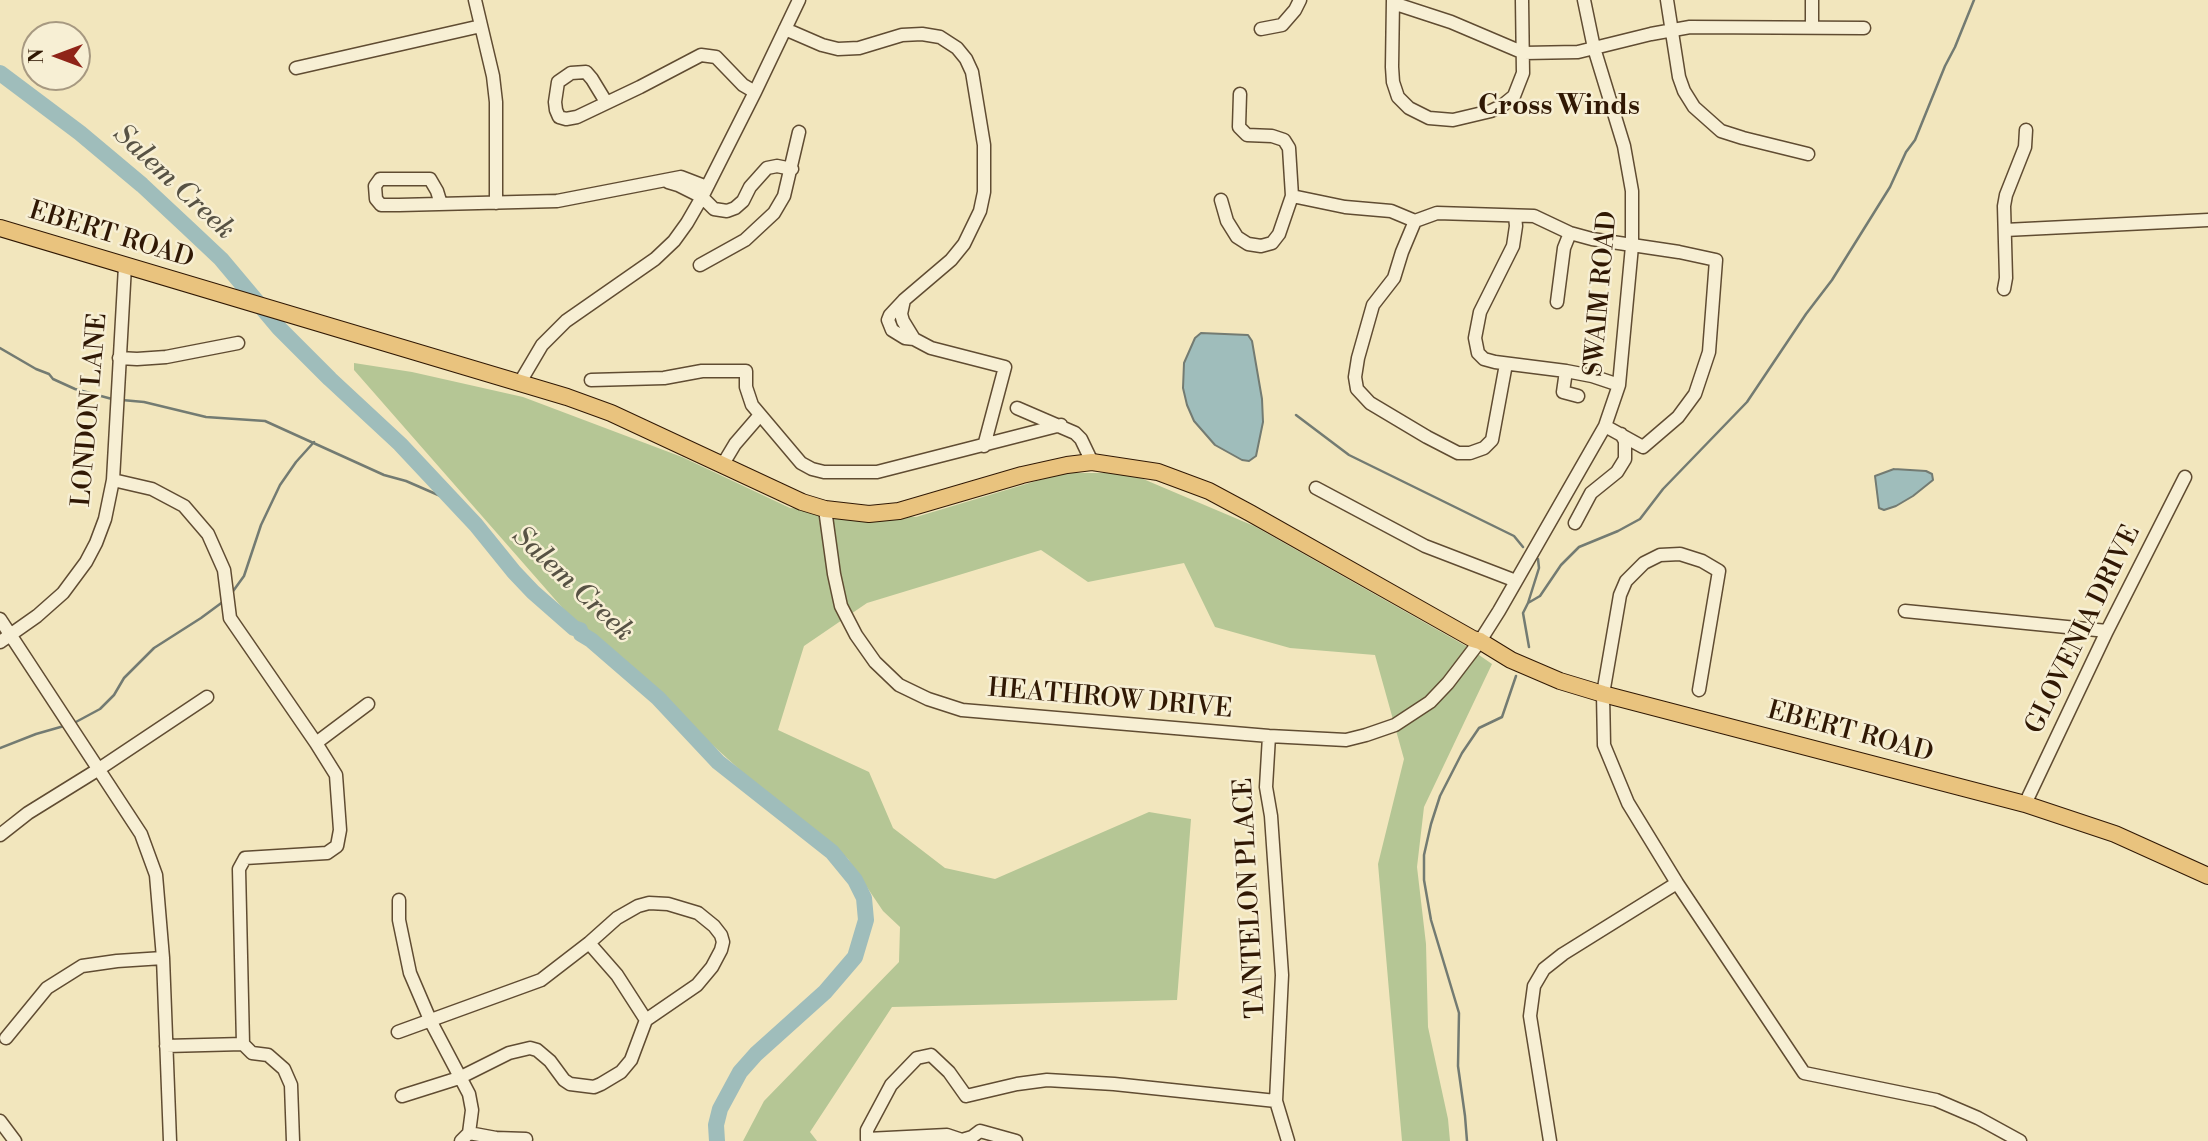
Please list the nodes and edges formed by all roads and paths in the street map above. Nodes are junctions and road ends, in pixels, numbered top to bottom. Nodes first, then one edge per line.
1 (475, 0) edge
2 (799, 0) edge
3 (1300, 0) edge
4 (1522, 0) edge
5 (1584, 0) edge
6 (1667, 0) edge
7 (1812, 0) edge
8 (1393, 1) edge
9 (481, 26) junction
10 (1812, 27) junction
11 (1864, 27) dead end
12 (785, 29) junction
13 (1261, 29) dead end
14 (1672, 30) junction
15 (1594, 48) junction
16 (1524, 53) junction
17 (296, 68) dead end
18 (755, 92) junction
19 (1240, 94) dead end
20 (606, 102) dead end
21 (2026, 130) dead end
22 (799, 132) dead end
23 (1808, 154) dead end
24 (792, 169) junction
25 (705, 192) junction
26 (1293, 196) junction
27 (1221, 200) dead end
28 (496, 202) junction
29 (441, 204) junction
30 (1515, 216) junction
31 (2208, 220) edge
32 (1415, 221) junction
33 (0, 228) edge
34 (2006, 230) junction
35 (1570, 233) junction
36 (1633, 246) junction
37 (700, 264) dead end
38 (125, 266) junction
39 (2004, 289) dead end
40 (1557, 302) dead end
41 (238, 343) dead end
42 (119, 358) junction
43 (1506, 364) junction
44 (1566, 371) junction
45 (591, 380) dead end
46 (519, 384) junction
47 (1619, 385) junction
48 (1578, 396) dead end
49 (1017, 408) dead end
50 (760, 415) junction
51 (1060, 425) junction
52 (1605, 426) junction
53 (1621, 434) junction
54 (984, 446) junction
55 (1091, 462) junction
56 (723, 464) junction
57 (2185, 478) dead end
58 (113, 480) junction
59 (1316, 488) dead end
60 (825, 509) junction
61 (1575, 523) dead end
62 (1516, 581) junction
63 (1499, 611) joint
64 (1905, 611) dead end
65 (0, 620) edge
66 (2107, 631) junction
67 (5, 638) edge
68 (1480, 640) junction
69 (1699, 690) dead end
70 (1602, 694) junction
71 (207, 697) dead end
72 (368, 705) dead end
73 (1269, 736) junction
74 (316, 743) junction
75 (99, 769) junction
76 (2025, 804) junction
77 (0, 835) edge
78 (2208, 876) edge
79 (1677, 883) junction
80 (399, 900) dead end
81 (589, 943) junction
82 (163, 958) junction
83 (646, 1020) junction
84 (431, 1022) junction
85 (398, 1032) dead end
86 (6, 1038) dead end
87 (243, 1044) junction
88 (166, 1046) junction
89 (459, 1078) junction
90 (402, 1096) dead end
91 (1276, 1101) junction
92 (1, 1124) edge
93 (465, 1137) edge
94 (526, 1139) dead end
95 (15, 1141) edge
96 (170, 1141) edge
97 (293, 1141) edge
98 (1016, 1141) edge
99 (1288, 1141) edge
100 (1550, 1141) edge
101 (2020, 1141) edge

1 - 9 street
2 - 12 street
3 - 13 street
4 - 16 street
5 - 15 street, SWAIM ROAD
6 - 14 street
7 - 10 street
8 - 16 street
8 - 16 street
9 - 17 street
9 - 28 street
10 - 11 street
10 - 14 street
12 - 18 street
12 - 54 street
14 - 15 street
14 - 23 street
15 - 16 street
15 - 36 street, SWAIM ROAD
18 - 20 street
18 - 25 street
19 - 26 street
21 - 34 street
22 - 24 street
24 - 25 street
24 - 37 street
25 - 28 street
25 - 46 street
26 - 27 street
26 - 32 street
28 - 29 street
29 - 29 street
30 - 32 street
30 - 35 street
30 - 43 street
31 - 34 street
32 - 43 street
33 - 38 main road, EBERT ROAD
34 - 39 street
35 - 36 street
35 - 40 street
36 - 47 street, SWAIM ROAD
36 - 53 street
38 - 42 street, LONDON LANE
38 - 46 main road, EBERT ROAD
41 - 42 street
42 - 58 street, LONDON LANE
43 - 44 street
44 - 47 street
44 - 48 street
45 - 50 street
46 - 56 main road, EBERT ROAD
47 - 52 street, SWAIM ROAD
49 - 51 street
50 - 54 street
50 - 56 street
51 - 54 street
51 - 55 street
52 - 53 street
52 - 62 street, SWAIM ROAD
53 - 61 street
55 - 60 main road, EBERT ROAD
55 - 68 main road, EBERT ROAD
56 - 60 main road, EBERT ROAD
57 - 66 street, GLOVENIA DRIVE
58 - 67 street, LONDON LANE
58 - 74 street
59 - 62 street
60 - 73 street, HEATHROW DRIVE
62 - 63 street, SWAIM ROAD
63 - 68 street, HEATHROW DRIVE
64 - 66 street
65 - 67 street
66 - 76 street, GLOVENIA DRIVE
67 - 75 street
68 - 70 main road, EBERT ROAD
68 - 73 street, HEATHROW DRIVE
69 - 70 street
70 - 76 main road, EBERT ROAD
70 - 79 street
71 - 75 street
72 - 74 street
73 - 91 street, TANTELON PLACE
74 - 87 street
75 - 77 street
75 - 82 street
76 - 78 main road, EBERT ROAD
79 - 100 street
79 - 101 street
80 - 84 street
81 - 83 street
81 - 83 street
81 - 84 street
82 - 86 street
82 - 88 street
83 - 89 street
84 - 85 street
84 - 89 street
87 - 88 street
87 - 97 street
88 - 96 street
89 - 90 street
89 - 93 street
91 - 98 street
91 - 99 street, TANTELON PLACE
92 - 95 street
93 - 94 street

